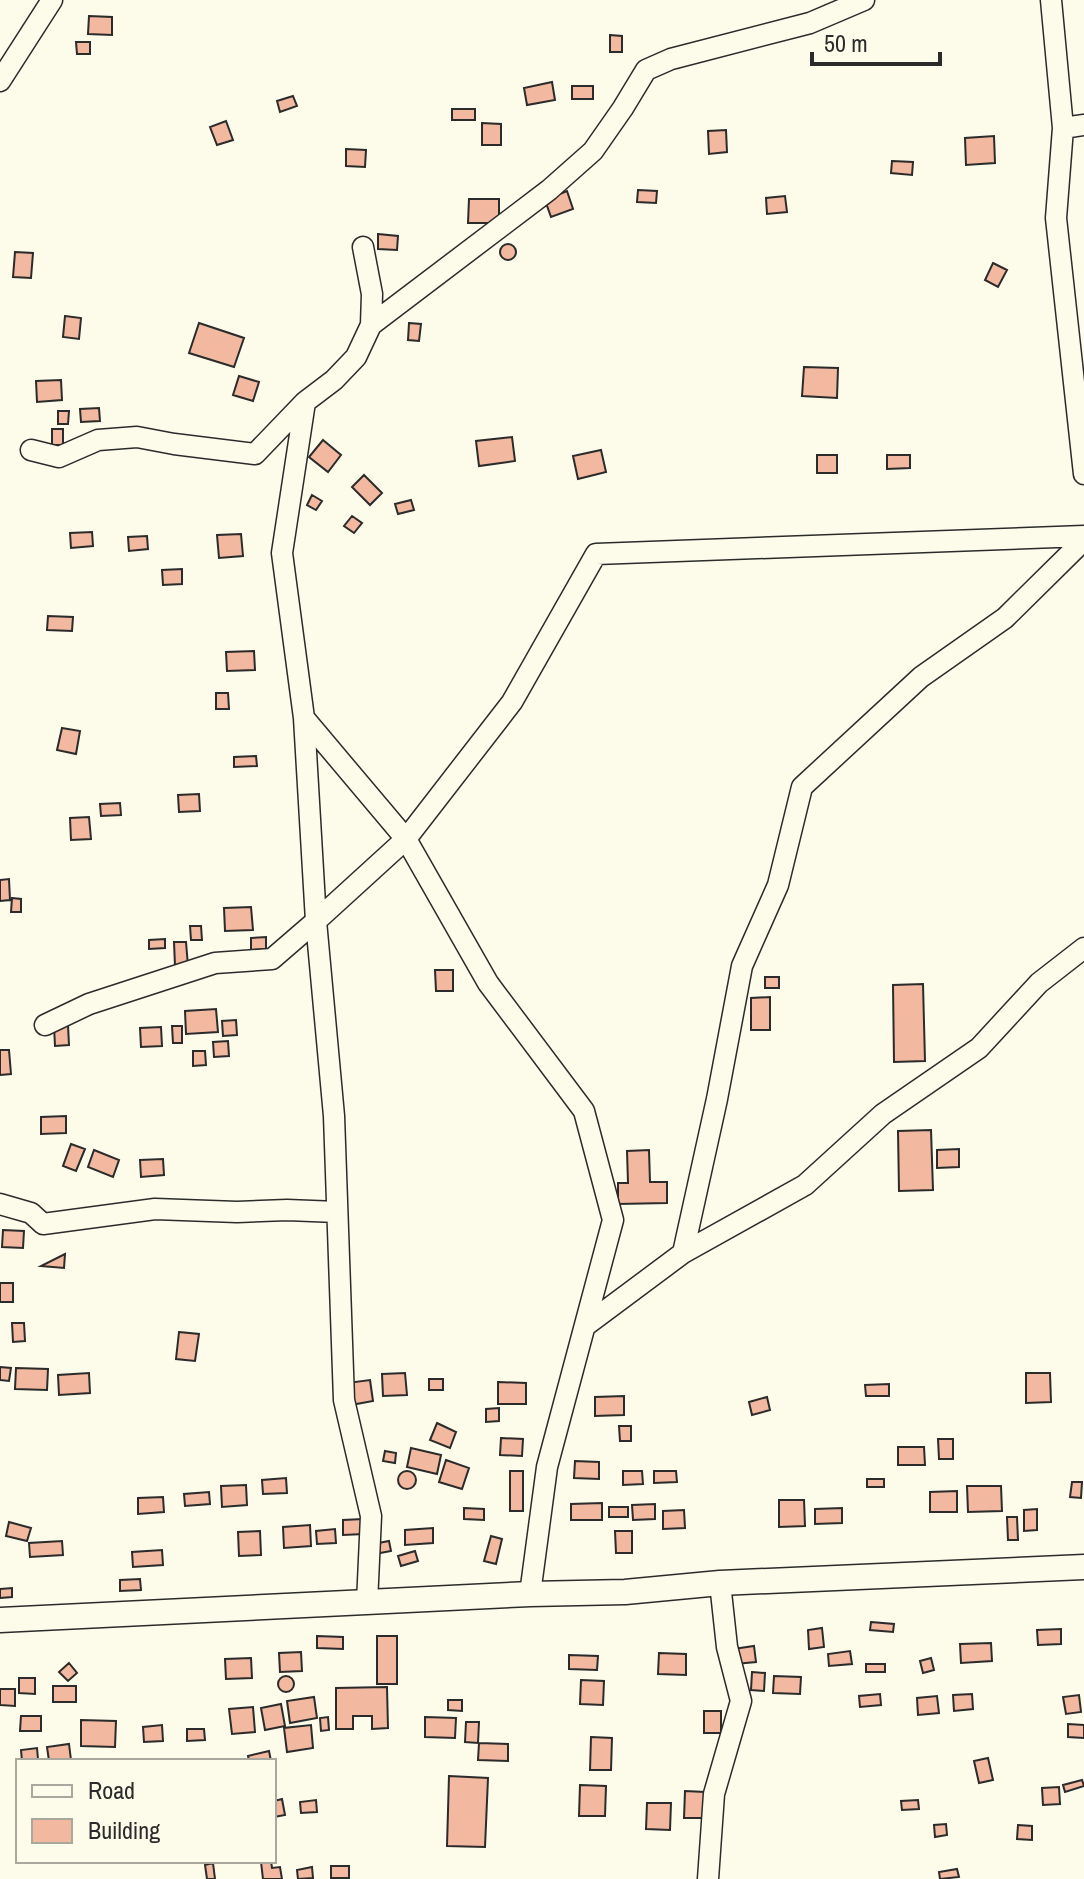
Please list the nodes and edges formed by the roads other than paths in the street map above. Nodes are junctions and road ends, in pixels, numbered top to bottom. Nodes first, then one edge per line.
1 (52, 0) edge
2 (864, 0) edge
3 (1051, 0) edge
4 (0, 81) edge
5 (1074, 127) edge
6 (363, 247) dead end
7 (371, 325) junction
8 (305, 402) junction
9 (31, 450) dead end
10 (1084, 474) edge
11 (1084, 538) edge
12 (304, 718) junction
13 (406, 839) junction
14 (316, 921) junction
15 (1084, 948) edge
16 (45, 1025) dead end
17 (0, 1204) edge
18 (337, 1212) junction
19 (683, 1253) junction
20 (585, 1326) junction
21 (1084, 1567) edge
22 (720, 1583) junction
23 (530, 1594) junction
24 (367, 1603) junction
25 (0, 1620) edge
26 (708, 1879) edge

1 - 4 street
2 - 7 street
3 - 5 street
5 - 10 street
6 - 7 street
7 - 8 street
8 - 9 street
8 - 12 street
11 - 13 street
11 - 19 street
12 - 13 street
12 - 14 street
13 - 14 street
13 - 20 street
14 - 16 street
14 - 18 street
15 - 19 street
17 - 18 street
18 - 24 street
19 - 20 street
20 - 23 street
21 - 22 main road
22 - 23 main road
22 - 26 street
23 - 24 main road
24 - 25 main road

